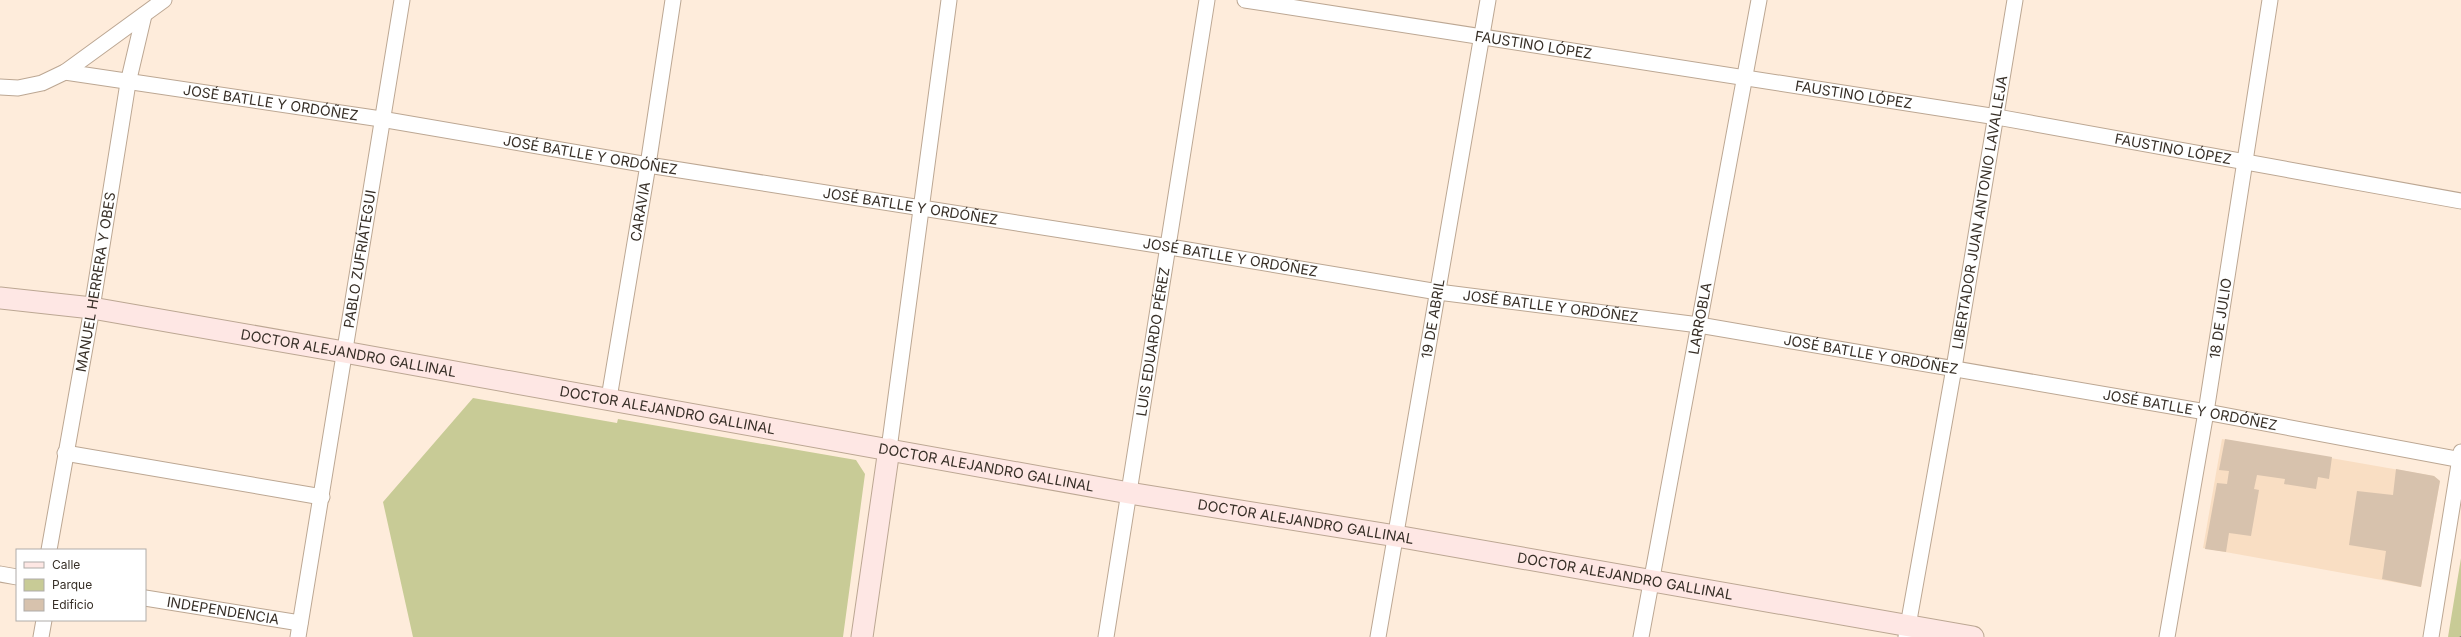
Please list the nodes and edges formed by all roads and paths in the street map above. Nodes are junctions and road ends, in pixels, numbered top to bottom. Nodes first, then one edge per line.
1 (164, 0) edge
2 (402, 0) edge
3 (672, 0) edge
4 (949, 0) edge
5 (1207, 0) edge
6 (1245, 0) edge
7 (1488, 0) edge
8 (1759, 0) edge
9 (2015, 0) edge
10 (2270, 0) edge
11 (144, 15) junction
12 (1482, 38) junction
13 (65, 72) junction
14 (1745, 78) junction
15 (128, 83) junction
16 (0, 88) edge
17 (1997, 117) junction
18 (381, 119) junction
19 (2244, 163) junction
20 (648, 165) junction
21 (2461, 201) edge
22 (920, 208) junction
23 (1170, 247) junction
24 (1438, 292) junction
25 (0, 298) edge
26 (92, 308) junction
27 (1699, 325) junction
28 (344, 352) junction
29 (1954, 368) junction
30 (609, 398) junction
31 (2206, 412) junction
32 (889, 449) junction
33 (65, 453) junction
34 (2461, 457) edge
35 (1129, 493) junction
36 (322, 497) junction
37 (1396, 536) junction
38 (49, 549) edge
39 (0, 574) edge
40 (16, 577) edge
41 (1652, 581) junction
42 (146, 598) edge
43 (44, 621) edge
44 (299, 630) edge
45 (1907, 631) edge
46 (41, 637) edge
47 (862, 637) edge
48 (1106, 637) edge
49 (1378, 637) edge
50 (1641, 637) edge
51 (1973, 637) edge
52 (2167, 637) edge
53 (2431, 637) edge

1 - 11 street
2 - 18 street, PABLO ZUFRIÁTEGUI
3 - 20 street, CARAVIA
4 - 22 street
5 - 23 street, LUIS EDUARDO PÉREZ
6 - 12 street, FAUSTINO LÓPEZ
7 - 12 street, 19 DE ABRIL
8 - 14 street, LARROBLA
9 - 17 street, LIBERTADOR JUAN ANTONIO LAVALLEJA
10 - 19 street, 18 DE JULIO
11 - 13 street
11 - 15 street, MANUEL HERRERA Y OBES
12 - 14 street, FAUSTINO LÓPEZ
12 - 24 street, 19 DE ABRIL
13 - 15 street, JOSÉ BATLLE Y ORDÓÑEZ
13 - 16 street
14 - 17 street, FAUSTINO LÓPEZ
14 - 27 street, LARROBLA
15 - 18 street, JOSÉ BATLLE Y ORDÓÑEZ
15 - 26 street, MANUEL HERRERA Y OBES
17 - 19 street, FAUSTINO LÓPEZ
17 - 29 street, LIBERTADOR JUAN ANTONIO LAVALLEJA
18 - 20 street, JOSÉ BATLLE Y ORDÓÑEZ
18 - 28 street, PABLO ZUFRIÁTEGUI
19 - 21 street, FAUSTINO LÓPEZ
19 - 31 street, 18 DE JULIO
20 - 22 street, JOSÉ BATLLE Y ORDÓÑEZ
20 - 30 street, CARAVIA
22 - 23 street, JOSÉ BATLLE Y ORDÓÑEZ
22 - 32 street
23 - 24 street, JOSÉ BATLLE Y ORDÓÑEZ
23 - 35 street, LUIS EDUARDO PÉREZ
24 - 27 street, JOSÉ BATLLE Y ORDÓÑEZ
24 - 37 street, 19 DE ABRIL
25 - 26 street, DOCTOR ALEJANDRO GALLINAL
26 - 28 street, DOCTOR ALEJANDRO GALLINAL
26 - 33 street, MANUEL HERRERA Y OBES
27 - 29 street, JOSÉ BATLLE Y ORDÓÑEZ
27 - 41 street, LARROBLA
28 - 30 street, DOCTOR ALEJANDRO GALLINAL
28 - 36 street, PABLO ZUFRIÁTEGUI
29 - 31 street, JOSÉ BATLLE Y ORDÓÑEZ
29 - 45 street, LIBERTADOR JUAN ANTONIO LAVALLEJA
30 - 32 street, DOCTOR ALEJANDRO GALLINAL
31 - 34 street, JOSÉ BATLLE Y ORDÓÑEZ
31 - 52 street, 18 DE JULIO
32 - 35 street, DOCTOR ALEJANDRO GALLINAL
32 - 47 street
33 - 36 street
33 - 38 street, MANUEL HERRERA Y OBES
34 - 53 street
35 - 37 street, DOCTOR ALEJANDRO GALLINAL
35 - 48 street, LUIS EDUARDO PÉREZ
36 - 44 street, PABLO ZUFRIÁTEGUI
37 - 41 street, DOCTOR ALEJANDRO GALLINAL
37 - 49 street, 19 DE ABRIL
39 - 40 street
41 - 45 street, DOCTOR ALEJANDRO GALLINAL
41 - 50 street, LARROBLA
42 - 44 street, INDEPENDENCIA
43 - 46 street
45 - 51 street, DOCTOR ALEJANDRO GALLINAL

